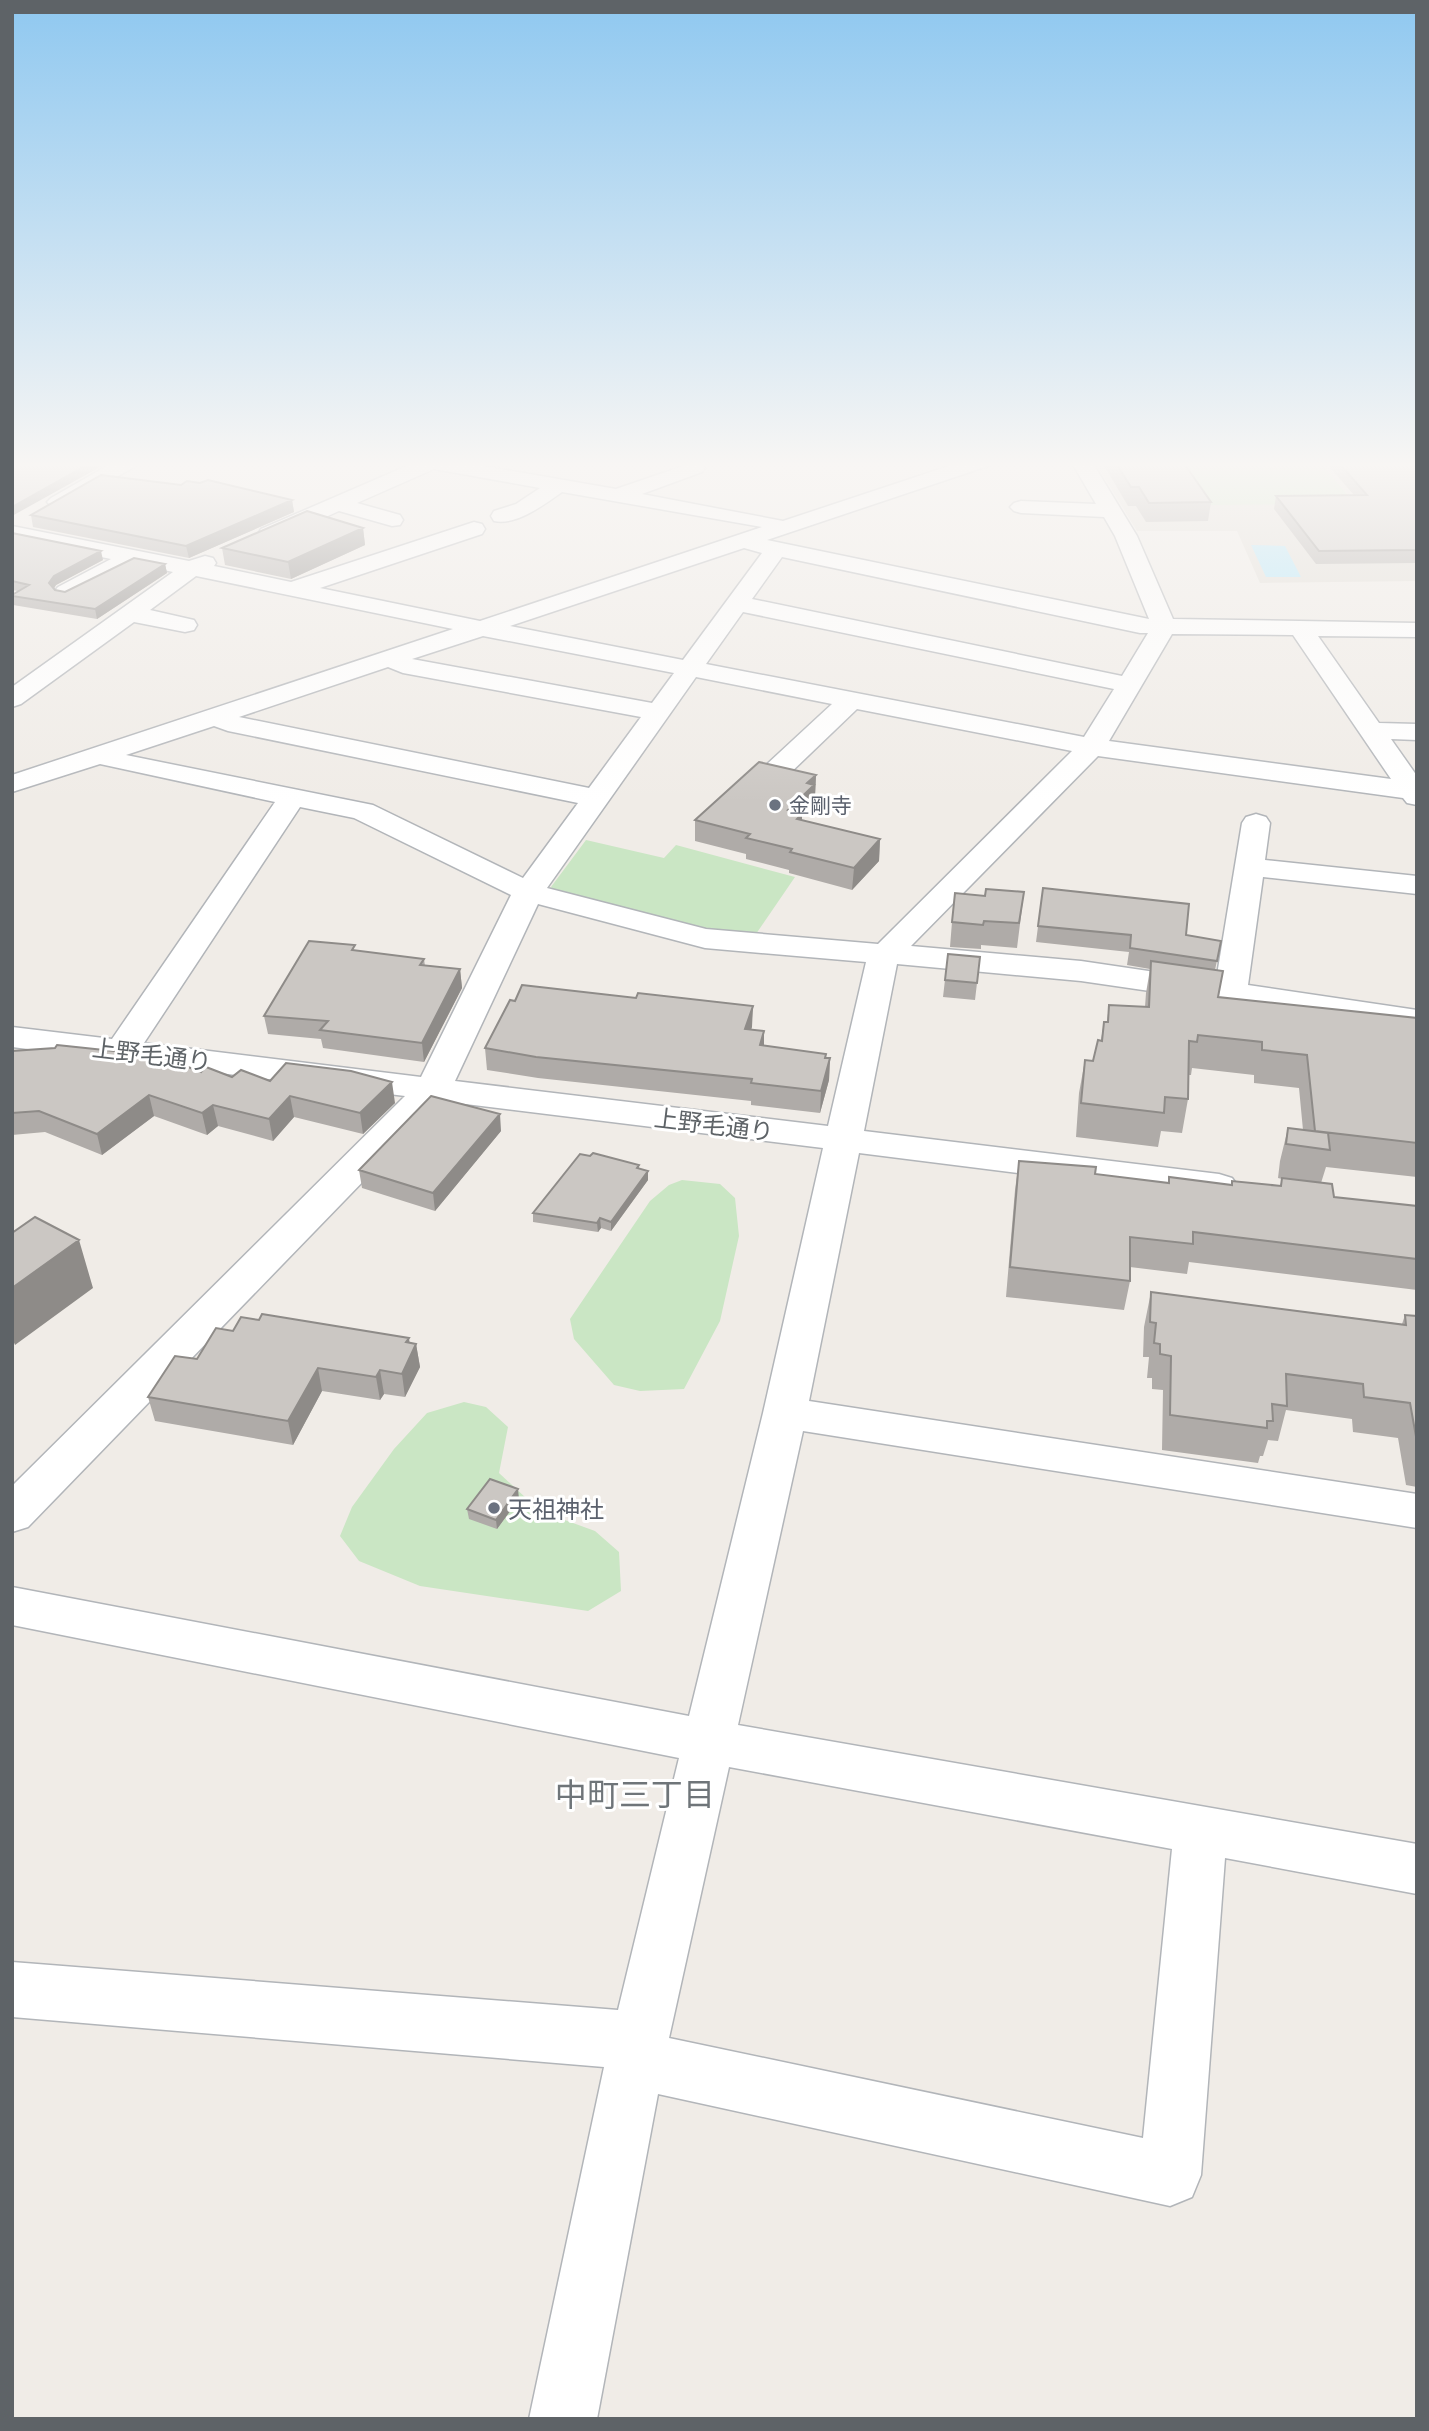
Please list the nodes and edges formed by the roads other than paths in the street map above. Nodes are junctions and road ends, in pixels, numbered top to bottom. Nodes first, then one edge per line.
1 (96, 575) edge
2 (182, 575) edge
3 (224, 575) edge
4 (335, 575) edge
5 (637, 575) edge
6 (753, 575) edge
7 (930, 575) edge
8 (1143, 575) edge
9 (294, 589) junction
10 (66, 592) edge
11 (734, 603) junction
12 (128, 614) junction
13 (185, 625) dead end
14 (1164, 626) junction
15 (481, 628) junction
16 (1301, 629) junction
17 (1417, 630) edge
18 (390, 658) junction
19 (689, 668) junction
20 (1130, 685) junction
21 (12, 699) edge
22 (852, 700) junction
23 (657, 712) junction
24 (217, 716) junction
25 (1372, 731) junction
26 (1417, 732) edge
27 (1092, 747) junction
28 (102, 755) junction
29 (776, 771) edge
30 (12, 784) edge
31 (1416, 793) edge
32 (292, 797) junction
33 (595, 798) junction
34 (1256, 823) dead end
35 (1250, 867) junction
36 (1417, 885) edge
37 (528, 892) junction
38 (886, 954) junction
39 (1230, 994) junction
40 (1417, 1020) edge
41 (12, 1037) edge
42 (121, 1050) junction
43 (433, 1089) junction
44 (843, 1140) junction
45 (1253, 1190) edge
46 (785, 1413) junction
47 (1417, 1511) edge
48 (12, 1516) edge
49 (12, 1606) edge
50 (707, 1741) junction
51 (1201, 1828) junction
52 (1417, 1869) edge
53 (12, 1989) edge
54 (637, 2051) junction
55 (563, 2419) edge

1 - 10 street
2 - 12 street
3 - 9 street
4 - 9 street
5 - 15 street
6 - 11 street
7 - 14 street
8 - 14 street
9 - 15 street
11 - 19 street
11 - 20 street
12 - 13 street
12 - 21 street
14 - 16 street
14 - 20 street
15 - 18 street
15 - 19 street
16 - 17 street
16 - 25 street
18 - 23 street
18 - 24 street
19 - 22 street
19 - 23 street
20 - 27 street
22 - 27 street
22 - 29 street
23 - 33 street
24 - 28 street
24 - 33 street
25 - 26 street
25 - 31 street
27 - 31 street
27 - 38 street
28 - 30 street
28 - 32 street
32 - 37 street
32 - 42 street
33 - 37 street
34 - 35 street
35 - 36 street
35 - 39 street
37 - 38 street
37 - 43 street
38 - 39 street
38 - 44 street
39 - 40 street
41 - 42 street, 上野毛通り
42 - 43 street, 上野毛通り
43 - 44 street, 上野毛通り
43 - 48 street
44 - 45 street, 上野毛通り
44 - 46 street
46 - 47 street
46 - 50 street
49 - 50 street
50 - 51 street
50 - 54 street
51 - 52 street
51 - 54 street
53 - 54 street
54 - 55 street

